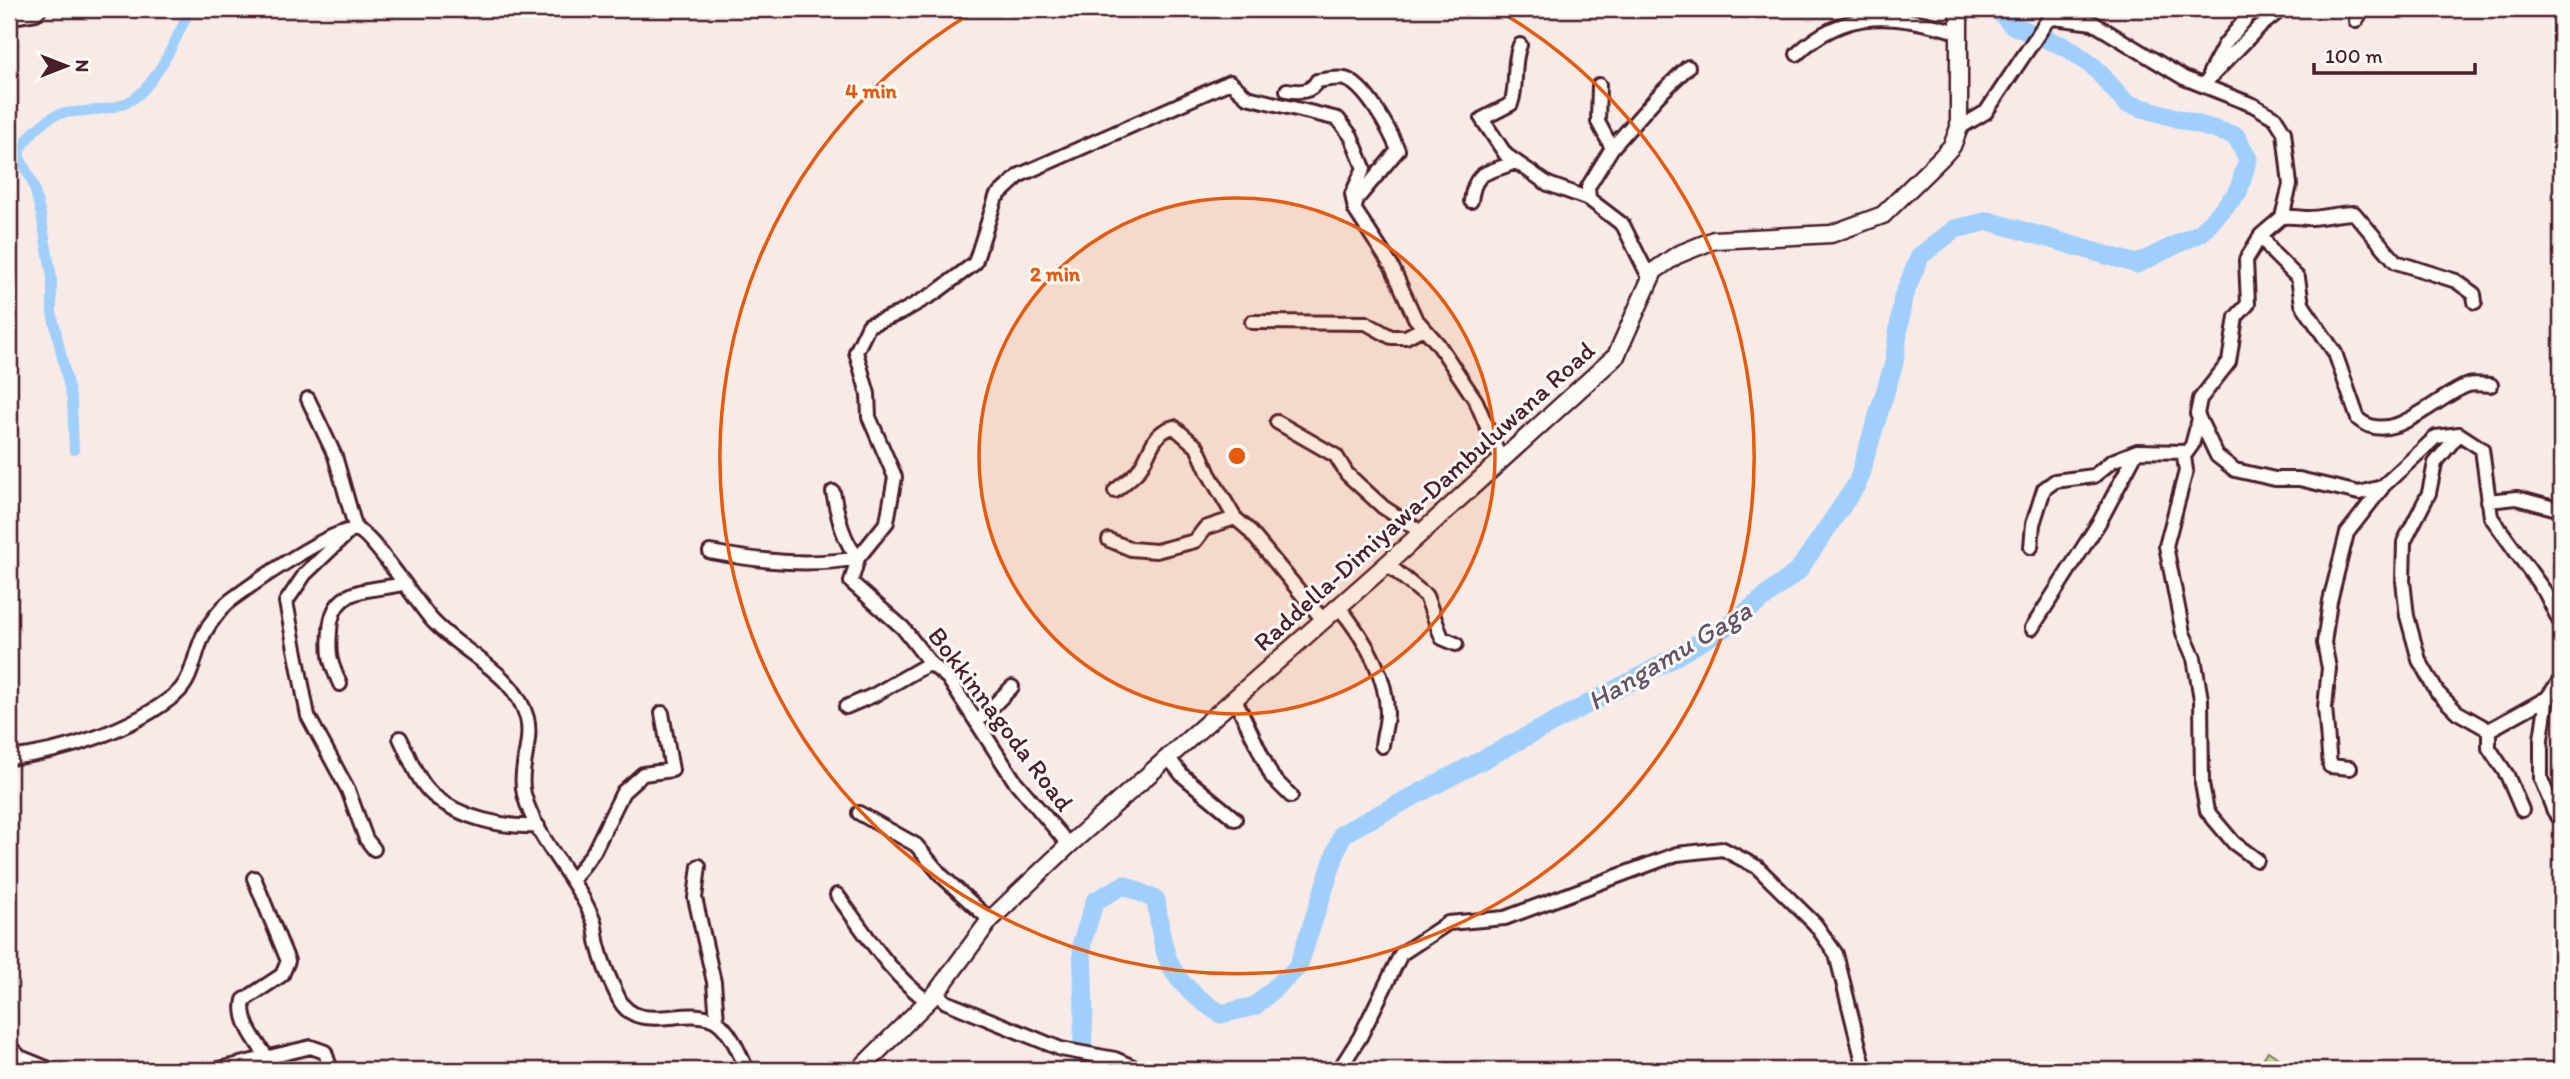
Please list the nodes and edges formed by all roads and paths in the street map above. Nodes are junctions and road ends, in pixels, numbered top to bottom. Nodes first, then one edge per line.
1 (13, 9) edge
2 (40, 9) edge
3 (1959, 9) edge
4 (2254, 9) edge
5 (2282, 9) edge
6 (2363, 9) edge
7 (2356, 21) dead end
8 (1957, 32) junction
9 (1520, 46) dead end
10 (1797, 54) dead end
11 (1688, 67) dead end
12 (1599, 85) dead end
13 (2203, 85) junction
14 (1287, 90) dead end
15 (1959, 128) junction
16 (1612, 148) junction
17 (1515, 162) junction
18 (1588, 199) junction
19 (1471, 201) dead end
20 (1355, 210) junction
21 (2282, 217) junction
22 (2261, 235) junction
23 (1650, 279) junction
24 (2475, 302) dead end
25 (1252, 322) dead end
26 (1423, 328) junction
27 (2491, 385) dead end
28 (308, 399) dead end
29 (2199, 419) junction
30 (1277, 422) dead end
31 (2459, 434) junction
32 (2137, 451) junction
33 (2187, 452) junction
34 (1501, 460) junction
35 (2382, 487) junction
36 (1115, 491) dead end
37 (833, 492) dead end
38 (2488, 501) junction
39 (2561, 510) edge
40 (1235, 518) junction
41 (353, 531) junction
42 (1422, 532) junction
43 (1109, 540) dead end
44 (2031, 547) dead end
45 (710, 552) dead end
46 (858, 558) junction
47 (1387, 564) junction
48 (403, 584) junction
49 (1338, 606) junction
50 (1323, 620) junction
51 (2561, 624) edge
52 (2032, 628) dead end
53 (1456, 644) dead end
54 (930, 663) junction
55 (2561, 679) edge
56 (340, 684) dead end
57 (1012, 687) dead end
58 (2547, 698) junction
59 (1235, 699) junction
60 (846, 707) dead end
61 (662, 713) dead end
62 (978, 721) junction
63 (2489, 730) junction
64 (400, 738) dead end
65 (1382, 746) dead end
66 (1167, 756) junction
67 (9, 758) edge
68 (2350, 768) dead end
69 (1291, 796) dead end
70 (2522, 810) dead end
71 (859, 813) dead end
72 (1235, 819) dead end
73 (2561, 820) edge
74 (538, 826) junction
75 (1069, 845) junction
76 (374, 849) dead end
77 (2257, 860) dead end
78 (699, 866) dead end
79 (254, 878) dead end
80 (572, 881) junction
81 (837, 895) dead end
82 (990, 920) junction
83 (932, 998) junction
84 (717, 1021) junction
85 (9, 1046) edge
86 (268, 1059) junction
87 (52, 1070) edge
88 (215, 1070) edge
89 (331, 1070) edge
90 (747, 1070) edge
91 (859, 1070) edge
92 (1140, 1070) edge
93 (1187, 1070) edge
94 (1198, 1070) edge
95 (1339, 1070) edge
96 (1865, 1070) edge

1 - 2 street
3 - 8 street, Raddella-Dimiyawa-Dambuluwana Road
4 - 13 street
5 - 13 street
6 - 7 street
8 - 10 street
8 - 15 street, Raddella-Dimiyawa-Dambuluwana Road
9 - 17 street
11 - 16 street
12 - 16 street
13 - 15 street
13 - 21 street
14 - 20 street
15 - 23 street, Raddella-Dimiyawa-Dambuluwana Road
16 - 18 street
17 - 18 street
17 - 19 street
18 - 23 street
20 - 26 street
20 - 46 street
21 - 22 street
21 - 24 street
22 - 27 street
22 - 29 street
23 - 34 street, Raddella-Dimiyawa-Dambuluwana Road
25 - 26 street
26 - 34 street
28 - 41 street
29 - 33 street
29 - 35 street
30 - 42 street
31 - 35 street
31 - 38 street
31 - 63 street
32 - 33 street
32 - 44 street
32 - 52 street
33 - 77 street
34 - 42 street, Raddella-Dimiyawa-Dambuluwana Road
35 - 68 street
36 - 40 street
37 - 46 street
38 - 39 street
38 - 51 street
40 - 43 street
40 - 50 street
41 - 48 street
41 - 67 street
41 - 76 street
42 - 47 street, Raddella-Dimiyawa-Dambuluwana Road
45 - 46 street
46 - 54 street, Bokkinnagoda Road
47 - 49 street, Raddella-Dimiyawa-Dambuluwana Road
47 - 53 street
48 - 56 street
48 - 74 street
49 - 50 street, Raddella-Dimiyawa-Dambuluwana Road
49 - 65 street
50 - 59 street, Raddella-Dimiyawa-Dambuluwana Road
54 - 60 street
54 - 62 street, Bokkinnagoda Road
55 - 58 street
57 - 62 street
58 - 63 street
58 - 73 street
59 - 66 street, Raddella-Dimiyawa-Dambuluwana Road
59 - 69 street
61 - 80 street
62 - 75 street, Bokkinnagoda Road
63 - 70 street
64 - 74 street
66 - 72 street
66 - 75 street, Raddella-Dimiyawa-Dambuluwana Road
71 - 82 street
74 - 80 street
75 - 82 street, Raddella-Dimiyawa-Dambuluwana Road
78 - 84 street
79 - 86 street
80 - 84 street
81 - 83 street
82 - 83 street, Raddella-Dimiyawa-Dambuluwana Road
83 - 91 street, Raddella-Dimiyawa-Dambuluwana Road
83 - 92 street
84 - 90 street
85 - 87 street
86 - 88 street
86 - 89 street
93 - 94 street
95 - 96 street

